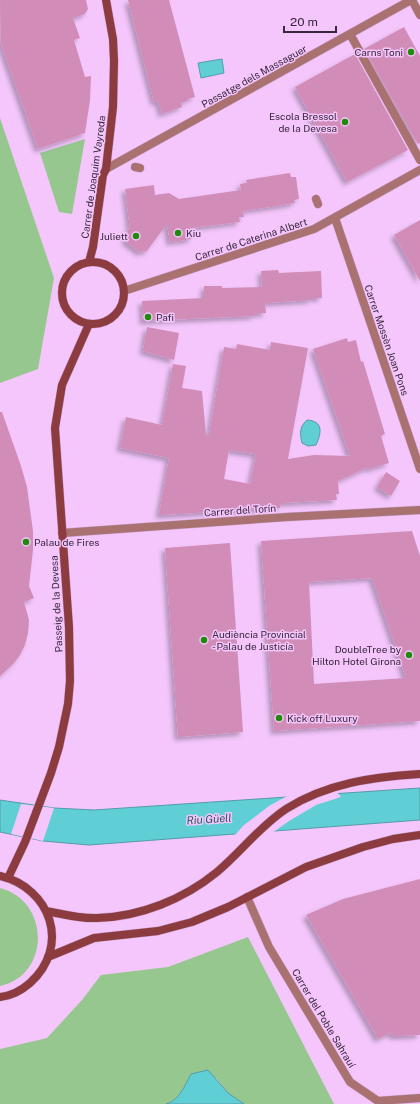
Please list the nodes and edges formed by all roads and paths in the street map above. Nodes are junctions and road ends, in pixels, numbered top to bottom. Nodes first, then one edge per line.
1 (106, 0) edge
2 (411, 0) edge
3 (420, 15) edge
4 (350, 34) junction
5 (420, 160) edge
6 (106, 169) junction
7 (420, 170) edge
8 (335, 218) junction
9 (89, 262) junction
10 (124, 291) junction
11 (89, 324) junction
12 (420, 469) edge
13 (420, 510) edge
14 (62, 533) junction
15 (420, 774) edge
16 (420, 834) edge
17 (4, 877) edge
18 (248, 897) junction
19 (46, 911) junction
20 (48, 957) junction
21 (0, 997) edge
22 (420, 1098) edge

1 - 6 street, Carrer de Joaquim Vayreda
2 - 3 street
2 - 4 street, Passatge dels Massaguer
4 - 5 street
4 - 6 street, Passatge dels Massaguer
6 - 9 street, Carrer de Joaquim Vayreda
7 - 8 street, Carrer de Caterina Albert
8 - 10 street, Carrer de Caterina Albert
8 - 12 street, Carrer Mossèn Joan Pons
9 - 10 street
9 - 11 street
10 - 11 street
11 - 14 street, Passeig de la Devesa
13 - 14 street, Carrer del Torín
14 - 17 street, Passeig de la Devesa
15 - 19 street
16 - 18 street
17 - 19 street
18 - 20 street
18 - 22 street, Carrer del Poble Sahrauí
19 - 20 street
20 - 21 street

